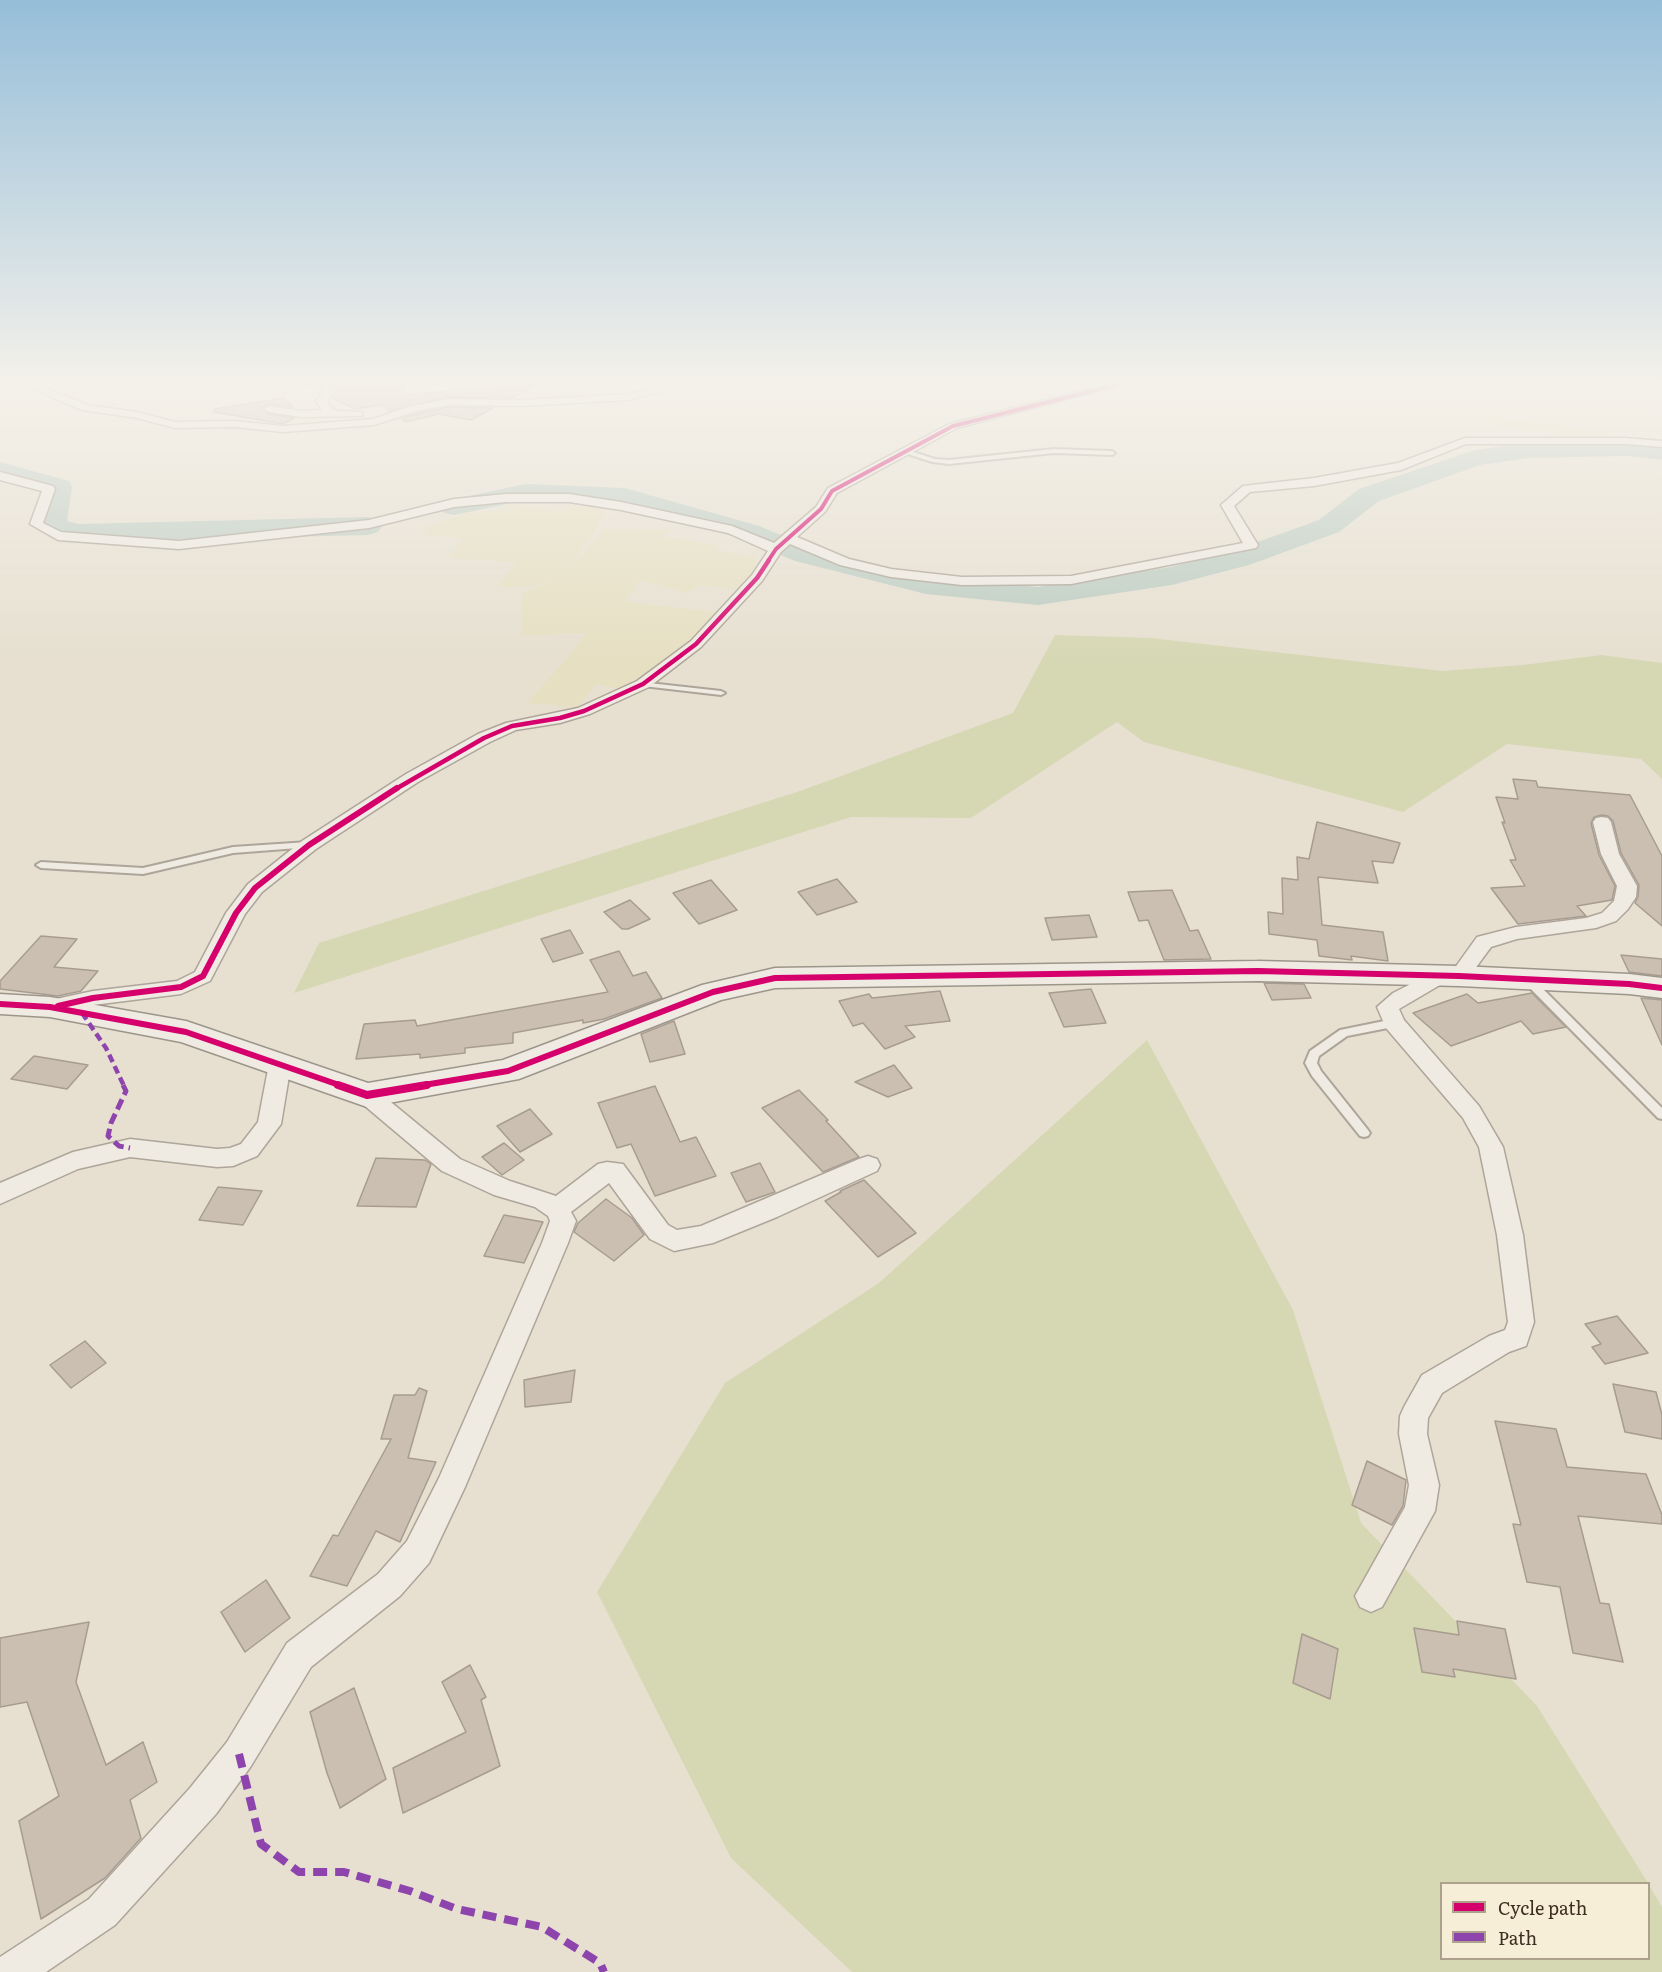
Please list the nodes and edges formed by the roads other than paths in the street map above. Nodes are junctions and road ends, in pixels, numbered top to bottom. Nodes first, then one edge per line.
1 (4, 477) edge
2 (855, 477) edge
3 (1341, 477) edge
4 (783, 544) junction
5 (644, 684) junction
6 (722, 693) dead end
7 (1602, 822) dead end
8 (309, 845) junction
9 (40, 865) dead end
10 (1448, 976) junction
11 (1527, 979) junction
12 (1662, 988) edge
13 (0, 1004) edge
14 (50, 1007) junction
15 (1394, 1023) junction
16 (280, 1064) junction
17 (367, 1095) junction
18 (1662, 1115) edge
19 (1364, 1134) dead end
20 (868, 1165) dead end
21 (0, 1194) edge
22 (557, 1209) junction
23 (1371, 1596) dead end
24 (12, 1972) edge

1 - 4 street
2 - 4 street
3 - 4 street
4 - 5 street
5 - 6 lane
5 - 8 street
7 - 10 street
8 - 9 lane
8 - 14 street
10 - 11 street
10 - 15 street
10 - 17 street
11 - 12 street
11 - 18 lane
13 - 14 street
14 - 16 street
15 - 19 lane
15 - 23 street
16 - 17 street
16 - 21 street
17 - 22 street
20 - 22 street
22 - 24 street

